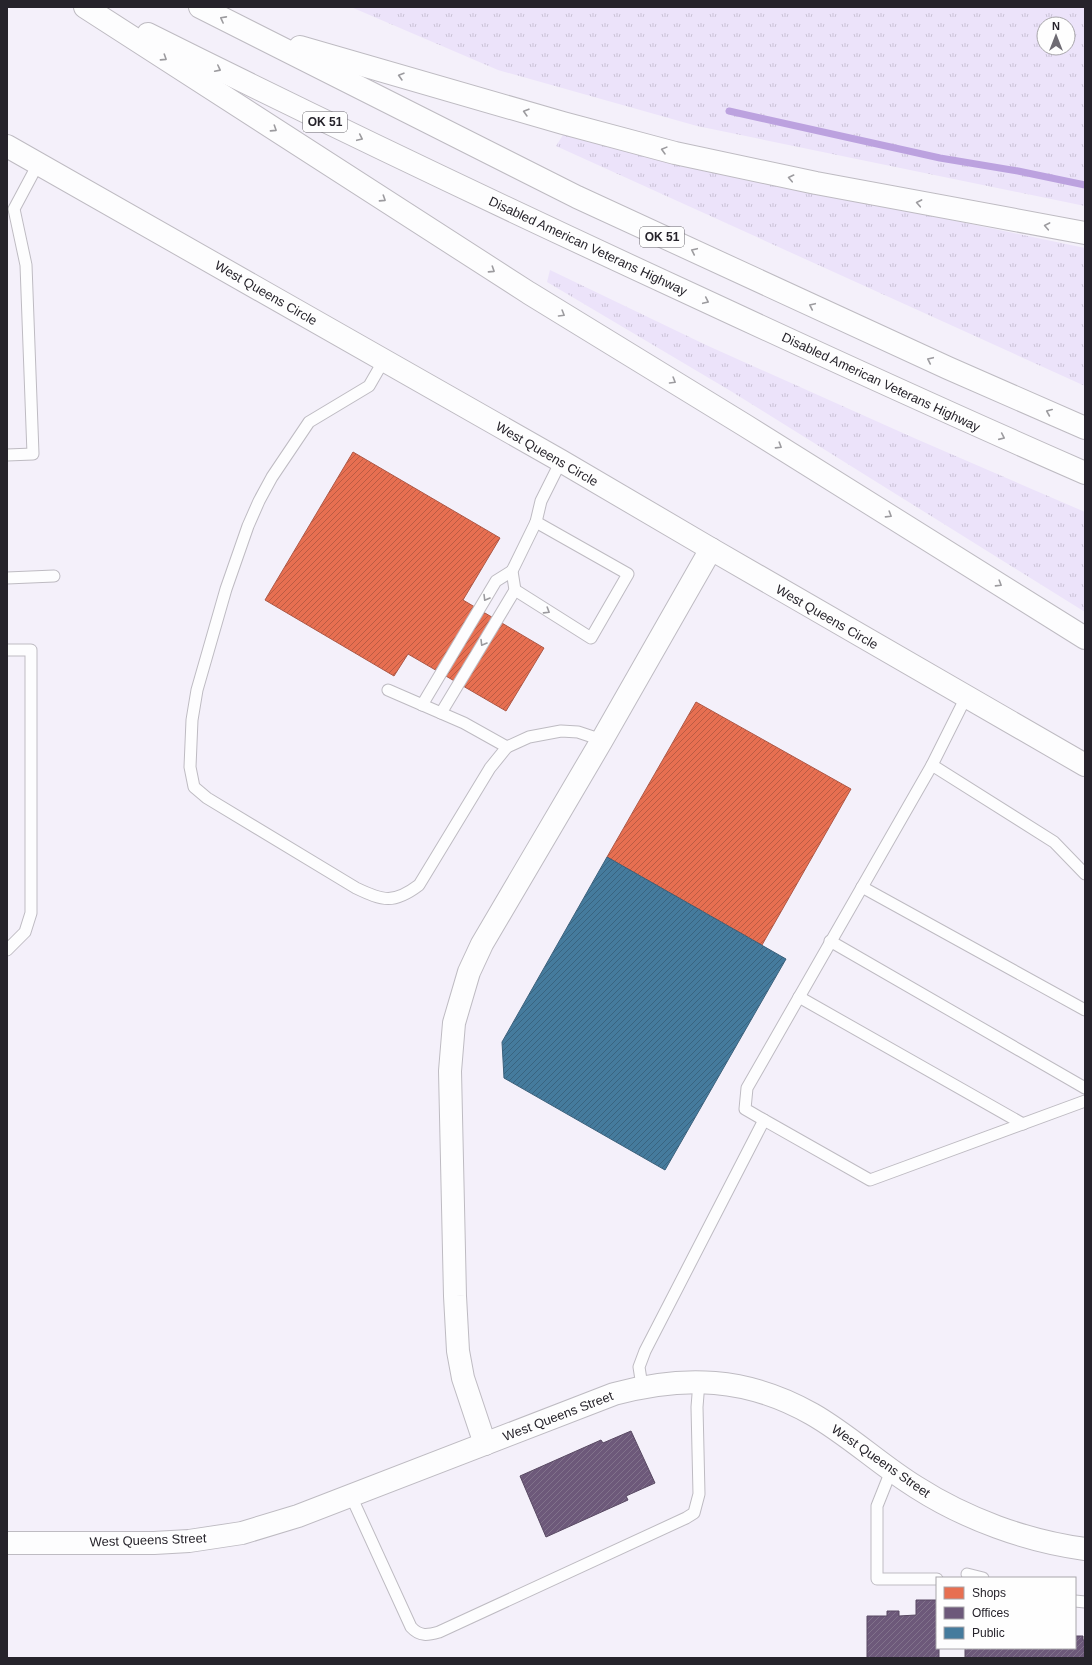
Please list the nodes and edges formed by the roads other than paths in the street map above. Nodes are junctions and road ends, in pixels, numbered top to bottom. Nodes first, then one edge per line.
1 (84, 7) edge
2 (96, 7) edge
3 (200, 7) edge
4 (246, 32) junction
5 (7, 146) edge
6 (38, 164) junction
7 (1085, 233) edge
8 (384, 360) junction
9 (1085, 428) edge
10 (7, 455) edge
11 (561, 461) junction
12 (1085, 473) edge
13 (536, 522) junction
14 (710, 549) junction
15 (512, 571) junction
16 (54, 576) dead end
17 (7, 578) edge
18 (515, 590) junction
19 (1085, 638) edge
20 (7, 650) edge
21 (388, 690) dead end
22 (966, 697) junction
23 (422, 705) junction
24 (441, 713) junction
25 (602, 740) junction
26 (507, 748) junction
27 (932, 765) junction
28 (1085, 765) edge
29 (1085, 874) edge
30 (862, 887) junction
31 (830, 941) junction
32 (7, 950) edge
33 (799, 997) junction
34 (1085, 1010) edge
35 (1085, 1088) edge
36 (1085, 1101) edge
37 (764, 1120) junction
38 (1023, 1124) junction
39 (699, 1382) junction
40 (642, 1386) junction
41 (485, 1444) junction
42 (890, 1471) junction
43 (351, 1496) junction
44 (7, 1543) edge
45 (1085, 1549) edge
46 (967, 1574) dead end
47 (979, 1577) edge
48 (936, 1579) edge

1 -> 19 main road
2 -> 12 main road, Disabled American Veterans Highway / OK 51
4 -> 3 main road, OK 51
7 -> 4 main road
9 -> 4 main road, OK 51
5 - 6 main road, West Queens Circle
6 - 8 main road, West Queens Circle
6 - 10 lane
8 - 11 main road, West Queens Circle
8 - 26 lane
11 - 13 lane
11 - 14 main road, West Queens Circle
13 - 15 lane
18 -> 13 lane
14 - 22 main road, West Queens Circle
14 - 25 main road
15 - 18 lane
15 -> 23 lane
16 - 17 lane
18 -> 24 lane
20 - 32 lane
21 - 23 lane
22 - 27 lane
22 - 28 main road, West Queens Circle
23 - 24 lane
24 - 26 lane
25 - 26 lane
25 - 41 main road
27 - 29 lane
27 - 30 lane
30 - 31 lane
30 - 34 lane
31 - 33 lane
31 - 35 lane
33 - 37 lane
33 - 38 lane
36 - 38 lane
37 - 38 lane
37 - 40 lane
39 - 40 main road, West Queens Street
39 - 42 main road, West Queens Street
39 - 43 lane
40 - 41 main road, West Queens Street
41 - 43 main road, West Queens Street
42 - 45 main road, West Queens Street
42 - 48 lane
43 - 44 main road, West Queens Street
46 - 47 lane

